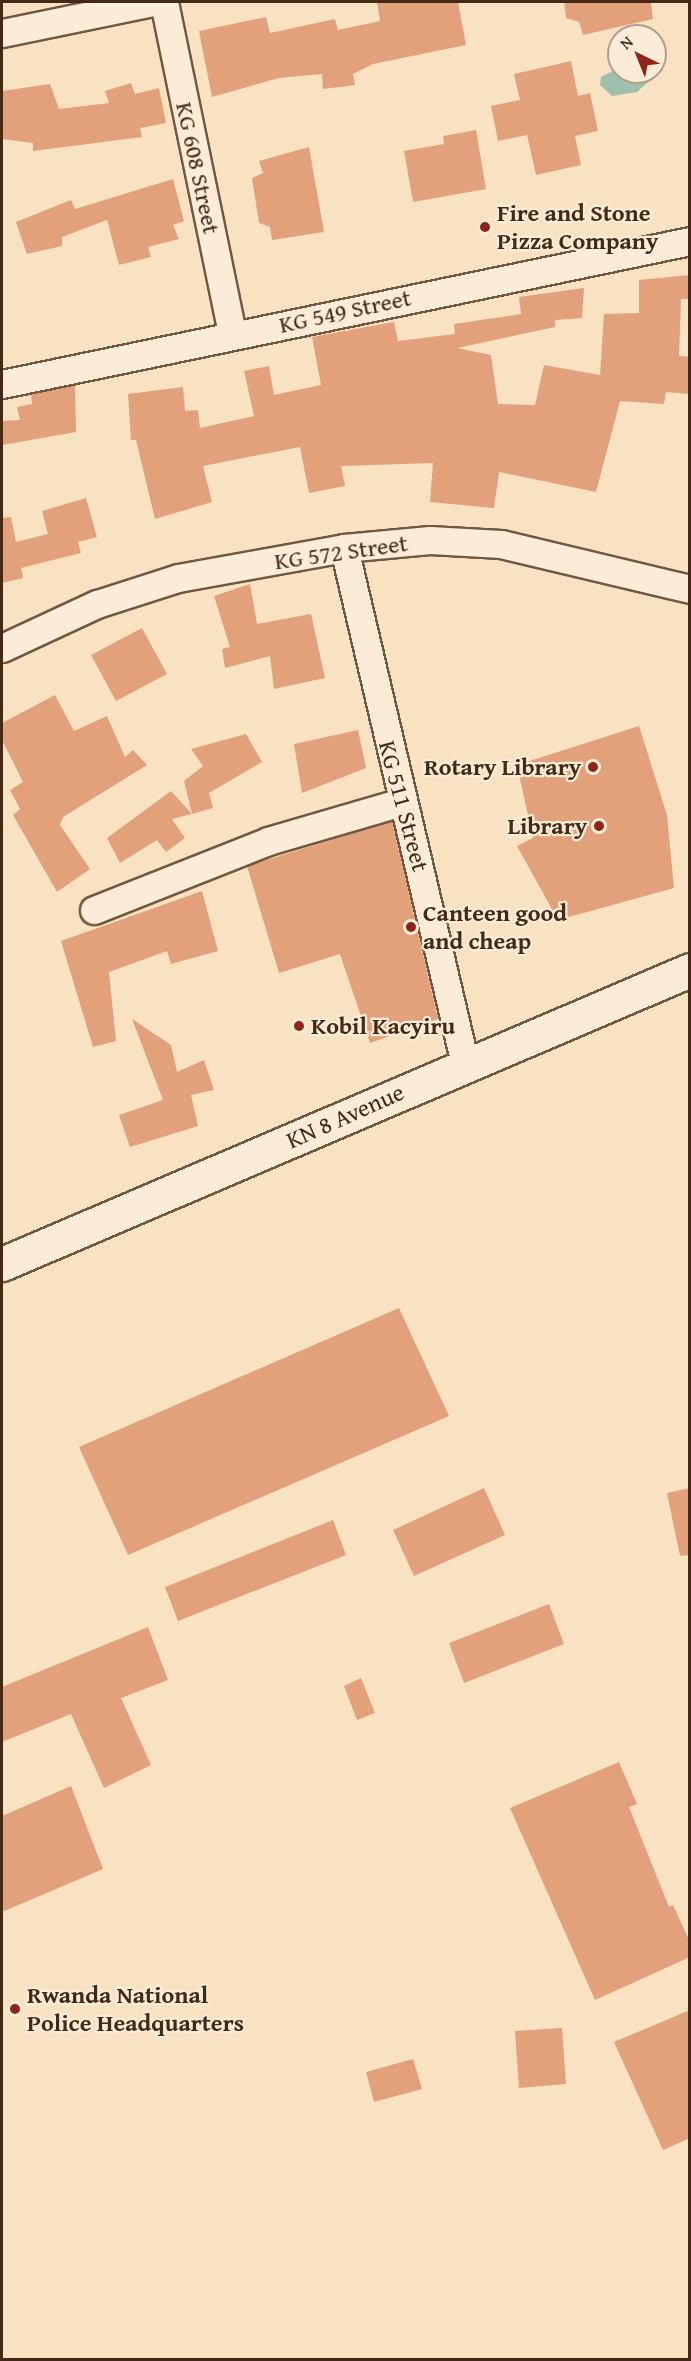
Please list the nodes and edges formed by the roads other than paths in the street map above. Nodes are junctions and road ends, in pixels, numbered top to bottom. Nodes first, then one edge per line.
1 (153, 2) edge
2 (164, 2) edge
3 (2, 33) edge
4 (690, 241) edge
5 (232, 334) junction
6 (2, 384) edge
7 (344, 548) junction
8 (690, 589) edge
9 (2, 648) edge
10 (401, 802) junction
11 (94, 910) dead end
12 (690, 970) edge
13 (465, 1064) junction
14 (2, 1264) edge

1 - 3 street
2 - 5 street, KG 608 Street
4 - 5 street, KG 549 Street
5 - 6 street, KG 549 Street
7 - 8 street, KG 572 Street
7 - 9 street, KG 572 Street
7 - 10 street, KG 511 Street
10 - 11 street
10 - 13 street, KG 511 Street
12 - 13 main road, KN 8 Avenue
13 - 14 main road, KN 8 Avenue

